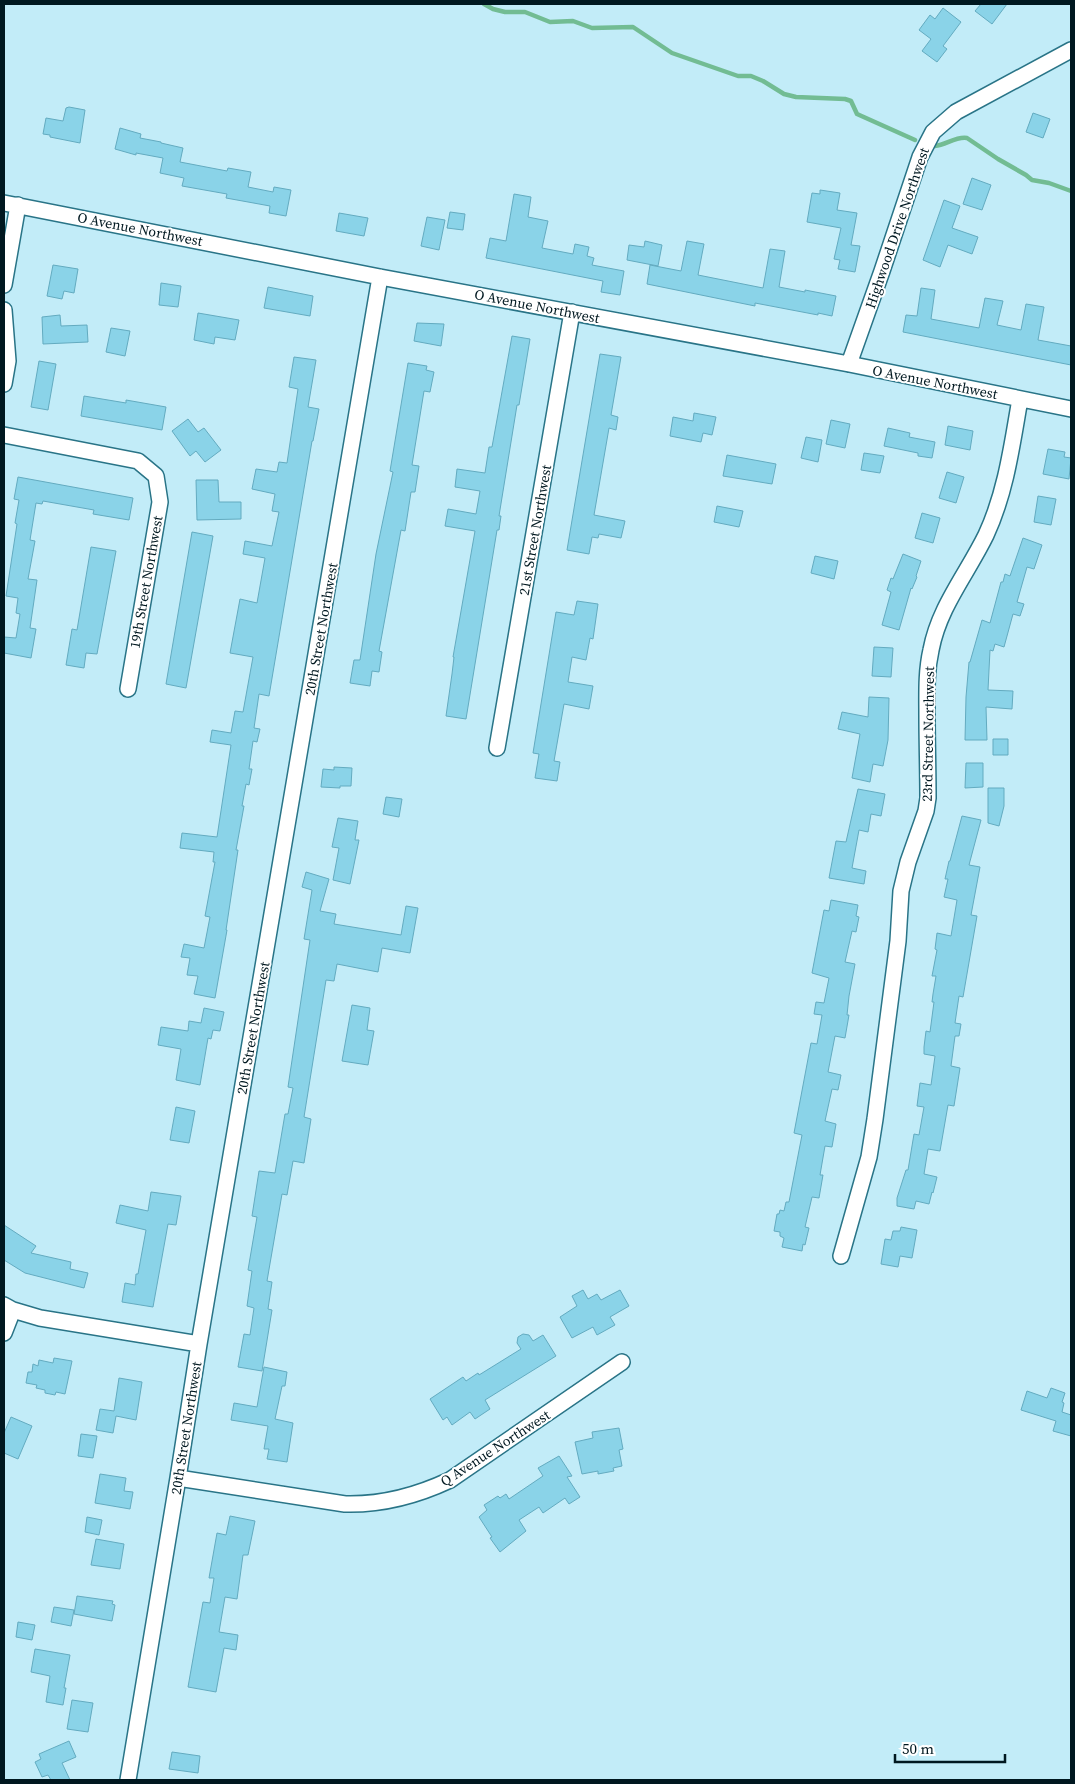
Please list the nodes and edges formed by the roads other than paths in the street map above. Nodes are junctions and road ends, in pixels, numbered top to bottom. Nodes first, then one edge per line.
1 (1071, 50) edge
2 (11, 204) edge
3 (380, 277) junction
4 (4, 285) edge
5 (4, 310) edge
6 (572, 312) junction
7 (849, 364) junction
8 (4, 384) edge
9 (1020, 399) junction
10 (1071, 409) edge
11 (4, 435) edge
12 (128, 689) dead end
13 (498, 748) dead end
14 (840, 1256) dead end
15 (8, 1307) edge
16 (4, 1333) edge
17 (199, 1344) junction
18 (622, 1362) dead end
19 (178, 1478) junction
20 (128, 1780) edge

1 - 7 street, Highwood Drive Northwest
2 - 3 street, O Avenue Northwest
2 - 4 street
3 - 6 street, O Avenue Northwest
3 - 17 street, 20th Street Northwest
5 - 8 street
6 - 7 street, O Avenue Northwest
6 - 13 street, 21st Street Northwest
7 - 9 street, O Avenue Northwest
9 - 10 street, O Avenue Northwest
9 - 14 street, 23rd Street Northwest
11 - 12 street, 19th Street Northwest
15 - 16 street
15 - 17 street
17 - 19 street, 20th Street Northwest
18 - 19 street, Q Avenue Northwest
19 - 20 street, 20th Street Northwest

